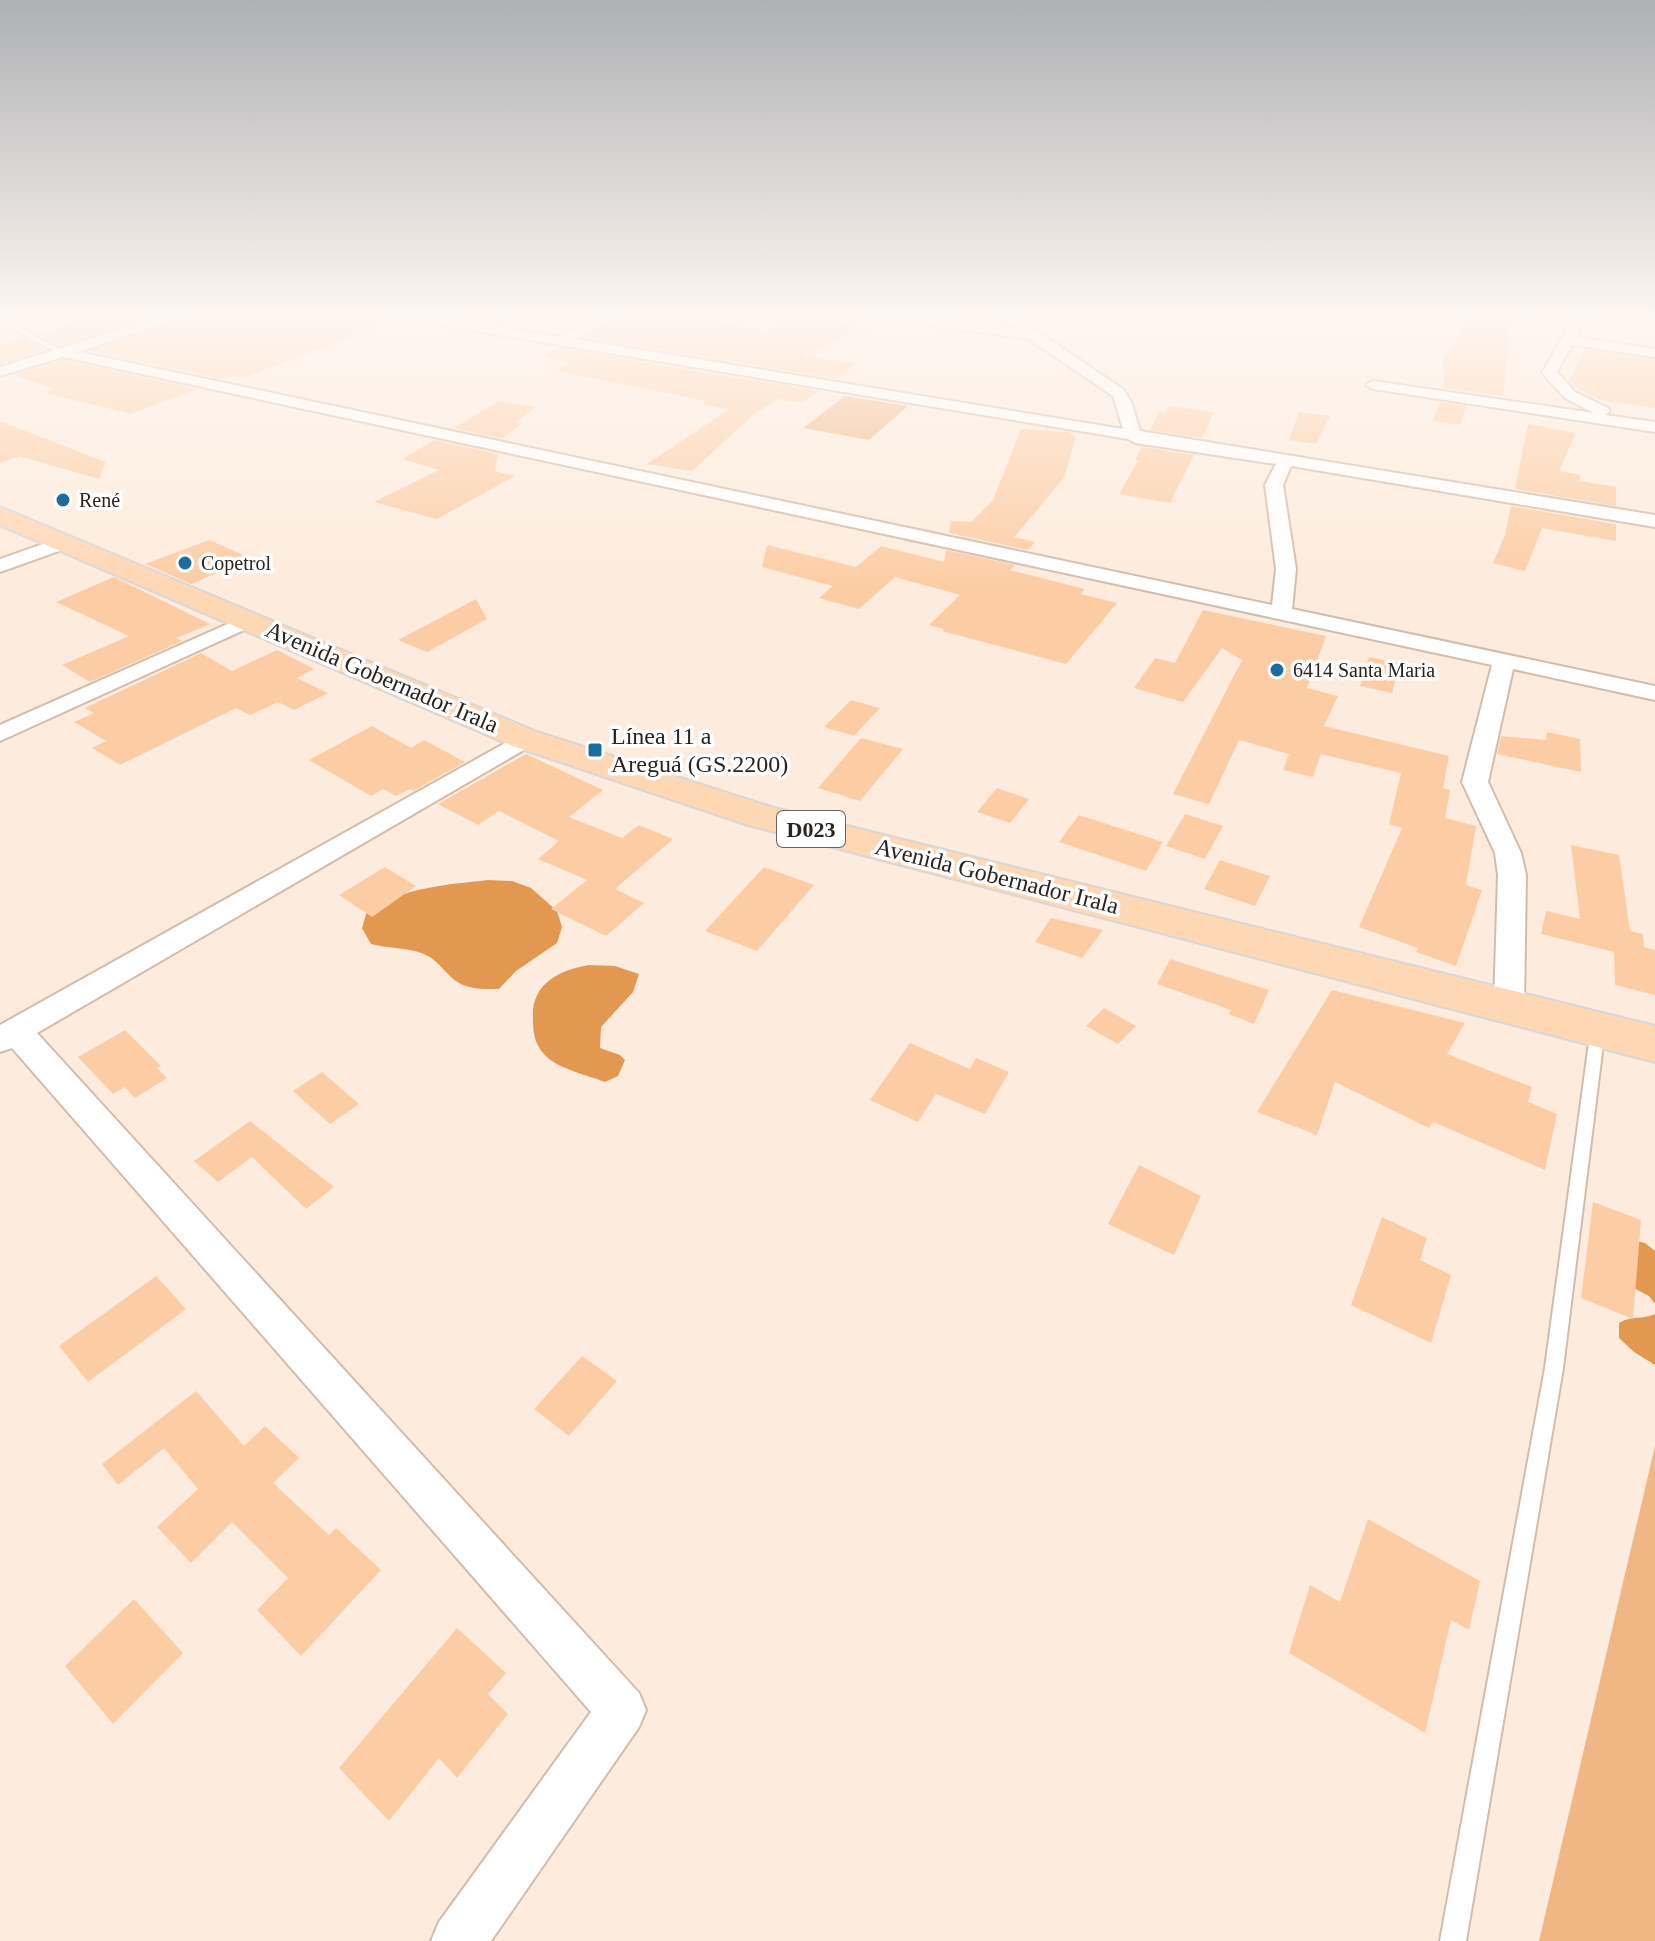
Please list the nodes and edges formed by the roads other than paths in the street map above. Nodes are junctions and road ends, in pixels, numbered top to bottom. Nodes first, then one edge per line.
1 (304, 405) edge
2 (937, 405) edge
3 (1126, 405) edge
4 (1505, 405) edge
5 (1589, 405) edge
6 (1650, 426) edge
7 (1135, 438) junction
8 (1285, 462) junction
9 (0, 515) edge
10 (1655, 521) edge
11 (63, 543) junction
12 (0, 566) edge
13 (1281, 615) junction
14 (250, 620) junction
15 (1504, 661) junction
16 (1655, 693) edge
17 (0, 734) edge
18 (525, 739) junction
19 (1509, 1005) junction
20 (1598, 1028) junction
21 (8, 1035) edge
22 (1655, 1044) edge
23 (458, 1941) edge
24 (1453, 1941) edge

1 - 13 street
2 - 7 street
3 - 7 street
4 - 6 street
5 - 6 street
7 - 8 street
8 - 10 street
8 - 13 street
9 - 11 main road, Avenida Gobernador Irala / D023
11 - 12 street
11 - 14 main road, Avenida Gobernador Irala / D023
13 - 15 street
14 - 17 street
14 - 18 main road, Avenida Gobernador Irala / D023
15 - 16 street
15 - 19 street
18 - 19 main road, Avenida Gobernador Irala / D023
18 - 21 street
19 - 20 main road, Avenida Gobernador Irala / D023
20 - 22 main road, Avenida Gobernador Irala / D023
20 - 24 lane
21 - 23 street

